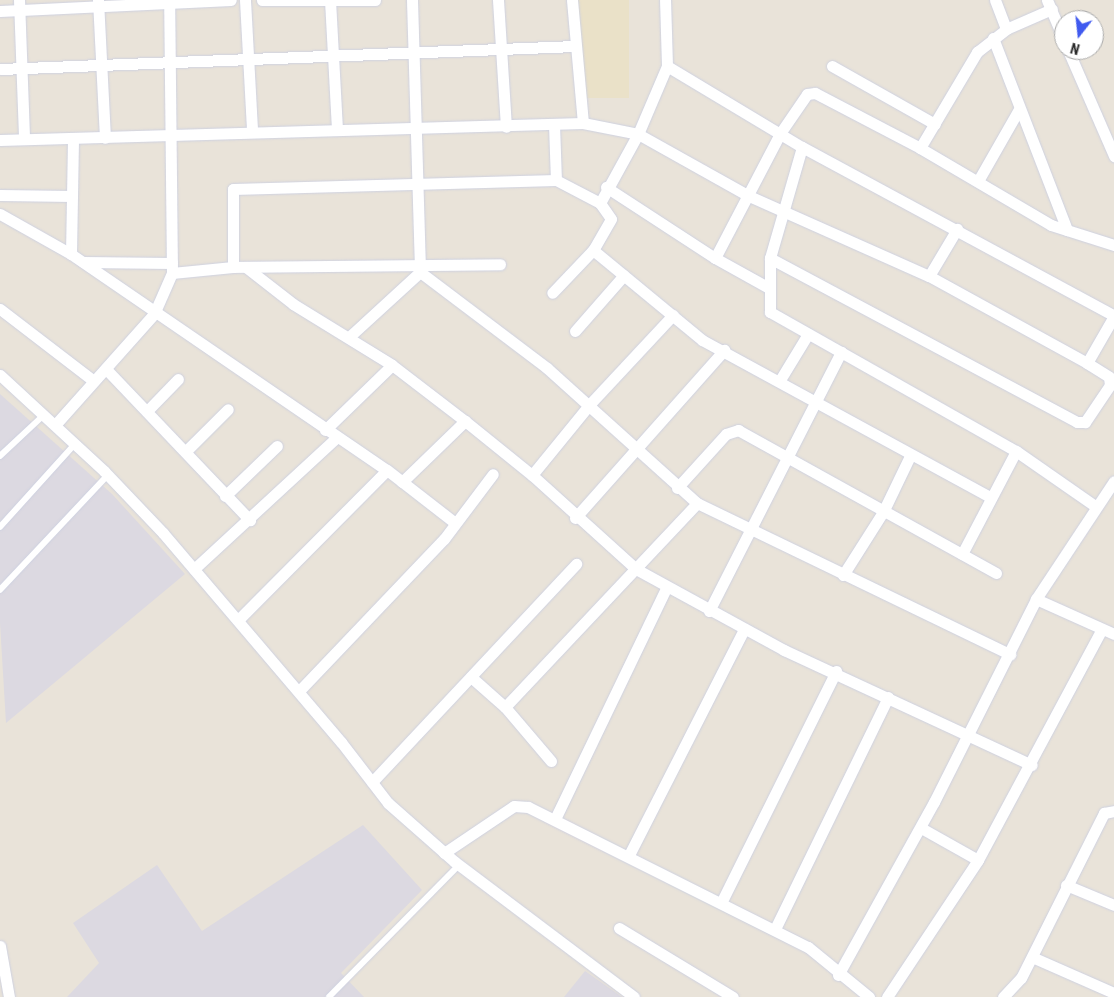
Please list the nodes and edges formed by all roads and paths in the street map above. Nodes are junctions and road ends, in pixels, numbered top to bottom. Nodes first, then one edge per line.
1 (231, 0) edge
2 (245, 0) edge
3 (262, 0) edge
4 (375, 0) edge
5 (412, 0) edge
6 (498, 0) edge
7 (572, 0) edge
8 (666, 0) edge
9 (995, 0) edge
10 (169, 1) edge
11 (330, 1) edge
12 (99, 2) edge
13 (20, 5) edge
14 (1050, 5) edge
15 (0, 11) edge
16 (1006, 29) junction
17 (993, 38) junction
18 (575, 46) junction
19 (500, 49) junction
20 (413, 52) junction
21 (332, 56) junction
22 (246, 59) junction
23 (1072, 60) edge
24 (171, 62) junction
25 (101, 64) junction
26 (667, 66) junction
27 (832, 66) dead end
28 (23, 67) junction
29 (0, 69) edge
30 (1019, 109) junction
31 (583, 123) junction
32 (554, 124) junction
33 (935, 124) junction
34 (506, 127) junction
35 (415, 128) junction
36 (337, 129) junction
37 (252, 131) junction
38 (781, 132) junction
39 (638, 134) junction
40 (172, 135) junction
41 (24, 138) junction
42 (105, 138) junction
43 (0, 140) edge
44 (73, 140) junction
45 (802, 147) junction
46 (920, 148) junction
47 (1114, 156) edge
48 (556, 180) junction
49 (978, 181) junction
50 (419, 183) junction
51 (606, 188) junction
52 (0, 195) edge
53 (72, 196) junction
54 (749, 196) junction
55 (600, 204) junction
56 (782, 209) junction
57 (0, 214) edge
58 (957, 229) junction
59 (1066, 230) junction
60 (1114, 245) edge
61 (593, 250) junction
62 (71, 254) junction
63 (715, 258) junction
64 (770, 258) junction
65 (83, 262) junction
66 (500, 264) dead end
67 (233, 267) junction
68 (172, 268) junction
69 (248, 268) junction
70 (419, 268) junction
71 (624, 275) junction
72 (929, 276) junction
73 (767, 287) junction
74 (552, 292) dead end
75 (2, 314) edge
76 (154, 314) junction
77 (673, 315) junction
78 (1114, 316) edge
79 (575, 331) dead end
80 (808, 334) junction
81 (349, 336) junction
82 (724, 350) junction
83 (841, 352) junction
84 (1087, 363) junction
85 (392, 365) junction
86 (106, 369) junction
87 (0, 375) edge
88 (178, 380) dead end
89 (780, 380) junction
90 (94, 381) junction
91 (818, 401) junction
92 (589, 405) junction
93 (228, 409) dead end
94 (148, 410) junction
95 (44, 415) junction
96 (465, 421) junction
97 (55, 425) junction
98 (325, 430) junction
99 (337, 438) junction
100 (75, 444) junction
101 (278, 446) dead end
102 (636, 449) junction
103 (186, 451) junction
104 (1016, 452) junction
105 (0, 456) edge
106 (910, 456) junction
107 (786, 459) junction
108 (387, 470) junction
109 (493, 474) dead end
110 (108, 475) junction
111 (532, 475) junction
112 (1114, 481) edge
113 (402, 482) junction
114 (677, 488) junction
115 (225, 496) junction
116 (990, 497) junction
117 (697, 503) junction
118 (1095, 506) junction
119 (883, 512) junction
120 (575, 518) junction
121 (250, 520) junction
122 (455, 523) junction
123 (0, 527) edge
124 (749, 527) junction
125 (962, 554) junction
126 (576, 564) dead end
127 (194, 569) junction
128 (636, 569) junction
129 (996, 573) dead end
130 (843, 576) junction
131 (666, 588) junction
132 (0, 590) edge
133 (1036, 599) junction
134 (709, 611) junction
135 (238, 620) junction
136 (744, 629) junction
137 (1102, 629) junction
138 (1114, 634) edge
139 (1010, 654) junction
140 (836, 671) junction
141 (471, 676) junction
142 (299, 691) junction
143 (888, 697) junction
144 (506, 707) junction
145 (968, 734) junction
146 (552, 761) dead end
147 (1032, 765) junction
148 (372, 782) junction
149 (1114, 811) edge
150 (555, 820) junction
151 (920, 828) junction
152 (444, 853) junction
153 (629, 855) junction
154 (978, 860) junction
155 (459, 865) junction
156 (1066, 885) junction
157 (721, 903) junction
158 (1114, 905) edge
159 (619, 928) dead end
160 (775, 929) junction
161 (0, 946) edge
162 (1032, 957) junction
163 (838, 975) junction
164 (1114, 993) edge
165 (9, 997) edge
166 (329, 997) edge
167 (634, 997) edge
168 (733, 997) edge
169 (869, 997) edge
170 (887, 997) edge
171 (1003, 997) edge

1 - 10 street
2 - 22 street
3 - 11 street
4 - 11 street
5 - 20 street
6 - 19 street
7 - 18 street
8 - 26 street
9 - 16 street
10 - 12 street
10 - 24 street
11 - 21 street
12 - 13 street
12 - 25 street
13 - 15 street
13 - 28 street
14 - 16 street
16 - 17 street
17 - 30 street
17 - 33 street
18 - 19 street
18 - 31 street
19 - 20 street
19 - 34 street
20 - 21 street
20 - 35 street
21 - 22 street
21 - 36 street
22 - 24 street
22 - 37 street
23 - 47 street
24 - 25 street
24 - 40 street
25 - 28 street
25 - 42 street
26 - 38 street
26 - 39 street
27 - 33 street
28 - 29 street
28 - 41 street
30 - 49 street
30 - 59 street
31 - 32 street
31 - 39 street
32 - 34 street
32 - 48 street
33 - 46 street
34 - 35 street
35 - 36 street
35 - 50 street
36 - 37 street
37 - 40 street
38 - 45 street
38 - 46 street
38 - 54 street
39 - 51 street
39 - 54 street
40 - 42 street
40 - 68 street
41 - 43 street
41 - 44 street
42 - 44 street
44 - 53 street
45 - 56 street
45 - 58 street
46 - 49 street
48 - 50 street
48 - 55 street
49 - 59 street
50 - 67 street
50 - 70 street
51 - 55 street
51 - 63 street
52 - 53 street
53 - 62 street
54 - 56 street
54 - 63 street
55 - 61 street
56 - 64 street
56 - 72 street
57 - 62 street
58 - 72 street
58 - 78 street
59 - 60 street
61 - 71 street
61 - 74 street
62 - 65 street
63 - 73 street
64 - 73 street
64 - 84 street
65 - 68 street
65 - 76 street
66 - 70 street
67 - 68 street
67 - 69 street
68 - 76 street
69 - 70 street
69 - 81 street
70 - 81 street
70 - 92 street
71 - 77 street
71 - 79 street
72 - 84 street
73 - 80 street
75 - 90 street
76 - 86 street
76 - 98 street
77 - 82 street
77 - 92 street
78 - 84 street
80 - 83 street
80 - 89 street
81 - 85 street
82 - 89 street
82 - 102 street
83 - 91 street
83 - 104 street
85 - 96 street
85 - 98 street
86 - 90 street
86 - 94 street
87 - 95 street
88 - 94 street
89 - 91 street
90 - 97 street
91 - 106 street
91 - 107 street
92 - 102 street
92 - 111 street
93 - 103 street
94 - 103 street
95 - 97 street
95 - 105 lane
96 - 111 street
96 - 113 street
97 - 100 street
98 - 99 street
99 - 108 street
99 - 121 street
100 - 110 street
100 - 123 lane
101 - 115 street
102 - 114 street
102 - 120 street
103 - 115 street
104 - 116 street
104 - 118 street
106 - 116 street
106 - 119 street
107 - 114 street
107 - 119 street
107 - 124 street
108 - 113 street
108 - 135 street
109 - 122 street
110 - 127 street
110 - 132 lane
111 - 120 street
112 - 118 street
113 - 122 street
114 - 117 street
115 - 121 street
116 - 125 street
117 - 124 street
117 - 128 street
118 - 133 street
119 - 125 street
119 - 130 street
120 - 128 street
121 - 127 street
122 - 142 street
124 - 130 street
124 - 134 street
125 - 129 street
126 - 141 street
127 - 135 street
128 - 131 street
128 - 144 street
130 - 139 street
131 - 134 street
131 - 150 street
133 - 137 street
133 - 139 street
134 - 136 street
135 - 142 street
136 - 140 street
136 - 153 street
137 - 138 street
137 - 147 street
139 - 145 street
140 - 143 street
140 - 157 street
141 - 144 street
141 - 148 street
142 - 148 street
143 - 145 street
143 - 160 street
144 - 146 street
145 - 147 street
145 - 151 street
147 - 154 street
148 - 152 street
149 - 156 street
150 - 152 street
150 - 153 street
151 - 154 street
151 - 163 street
152 - 155 street
153 - 157 street
154 - 170 street
155 - 166 lane
155 - 167 street
156 - 158 street
156 - 162 street
157 - 160 street
159 - 168 street
160 - 163 street
161 - 165 street
162 - 164 street
162 - 171 street
163 - 169 street

